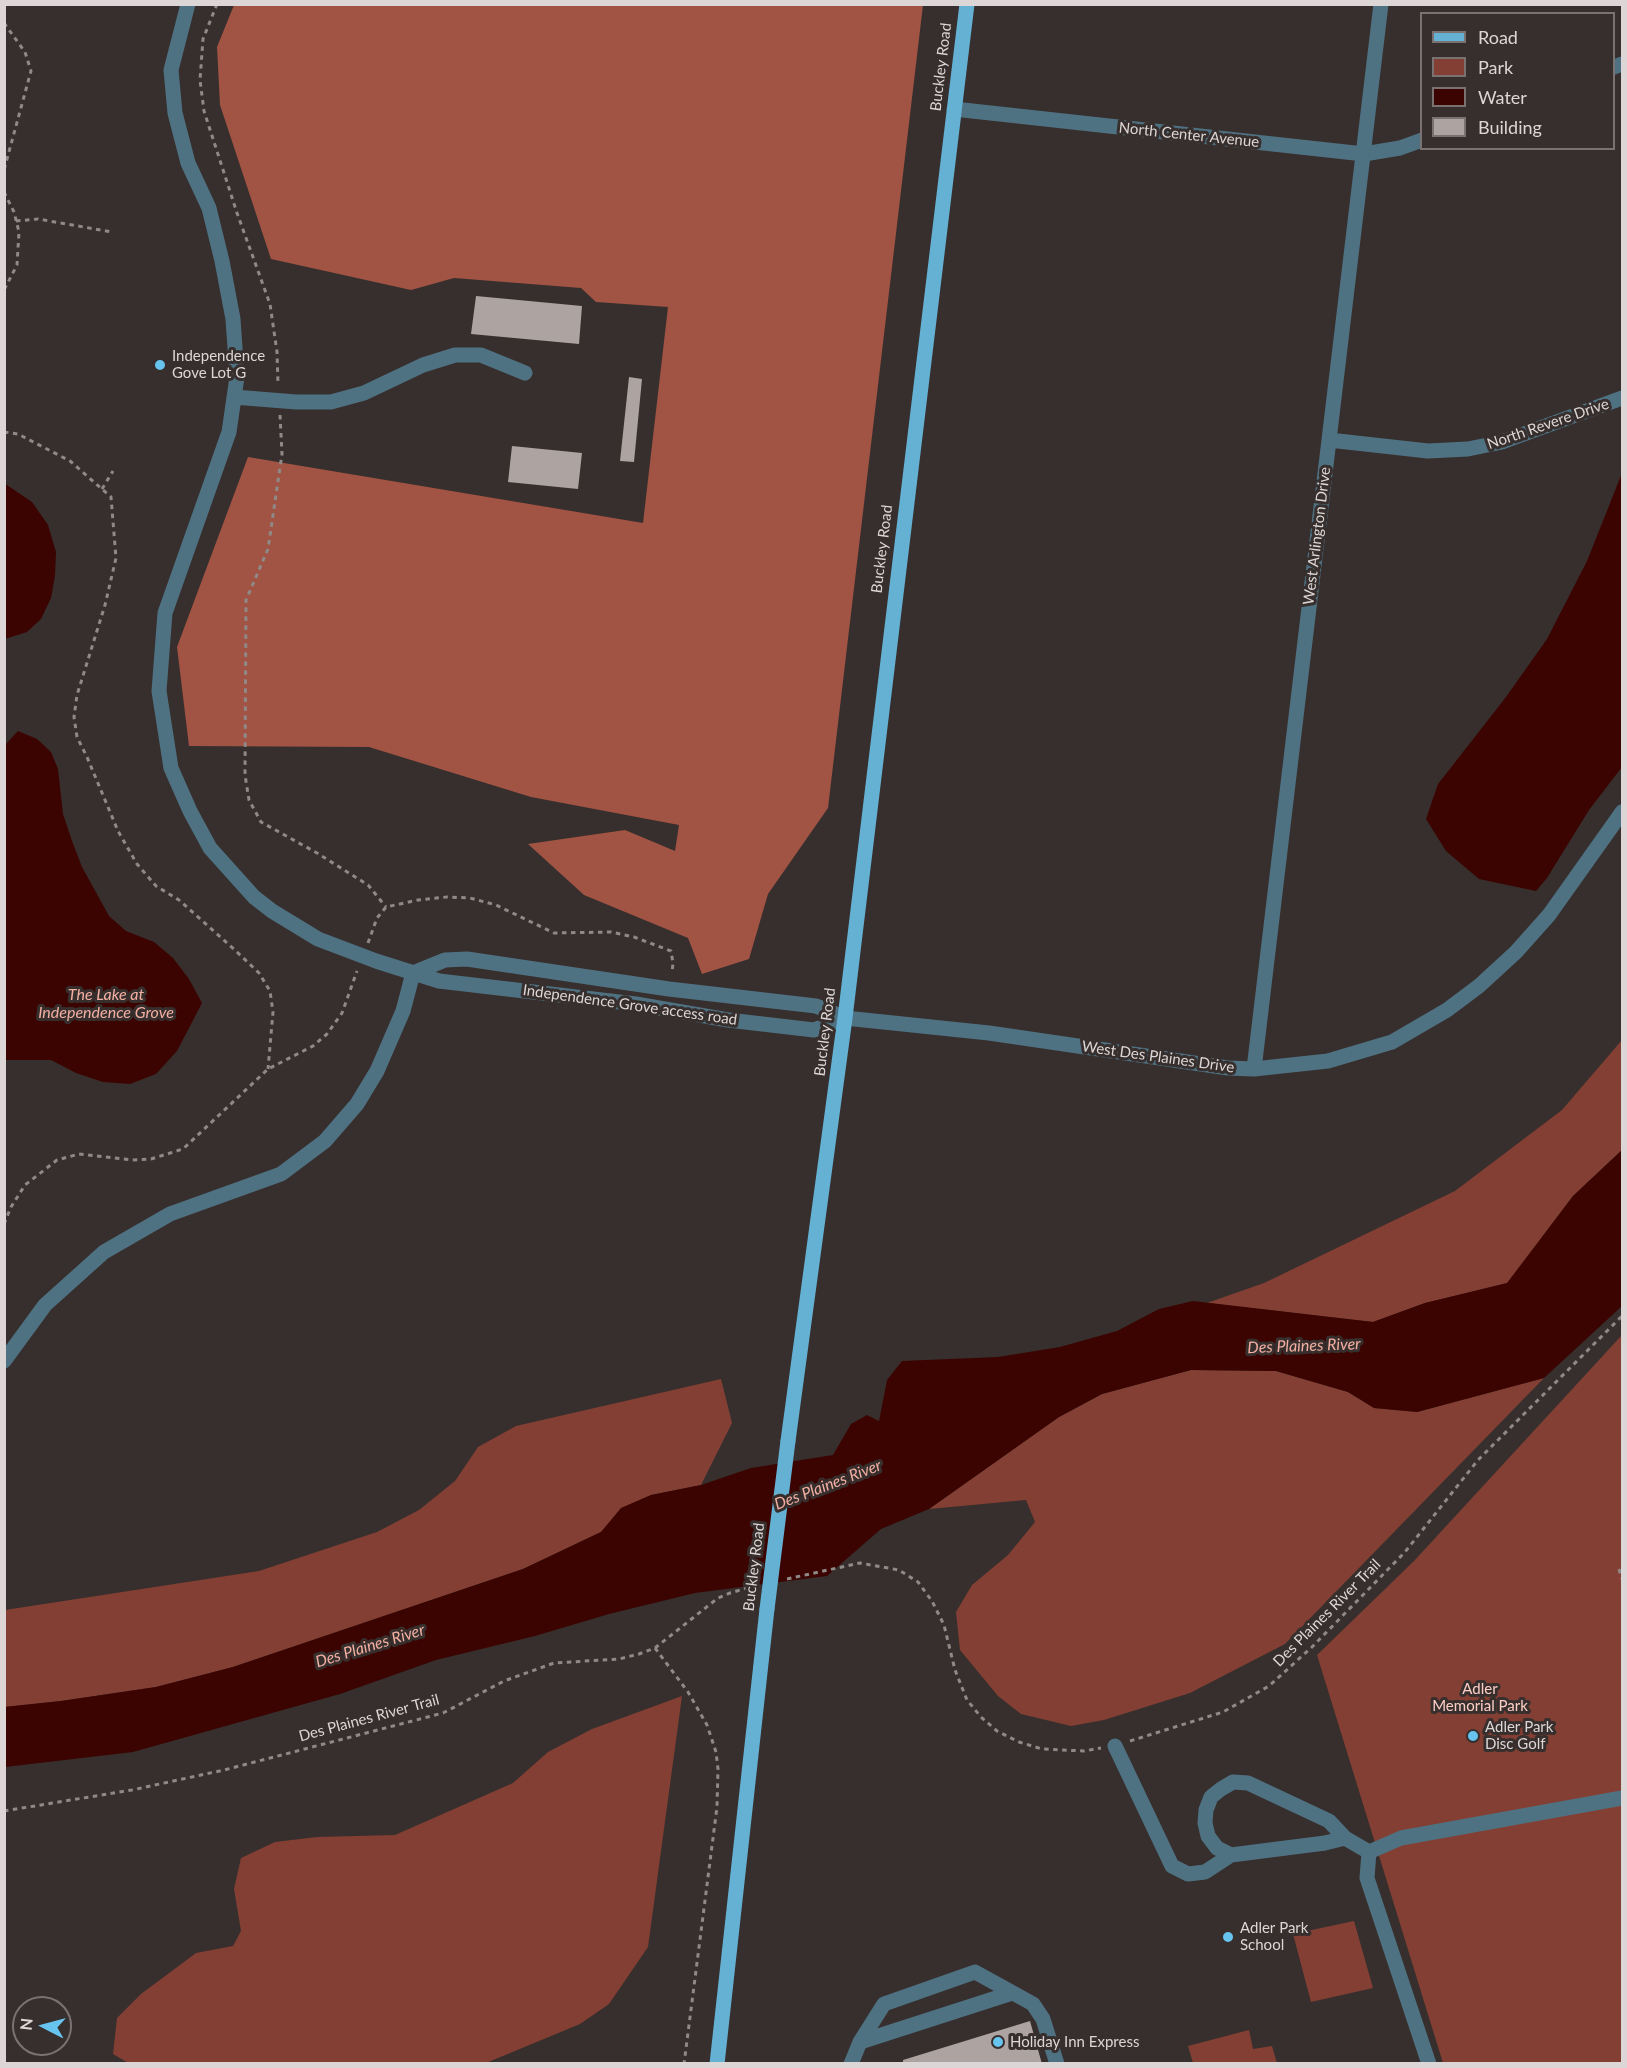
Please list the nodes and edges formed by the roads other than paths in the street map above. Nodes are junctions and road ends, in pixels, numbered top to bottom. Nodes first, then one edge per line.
1 (188, 4) edge
2 (967, 4) edge
3 (1382, 4) edge
4 (954, 109) junction
5 (1420, 141) edge
6 (1364, 154) junction
7 (525, 373) dead end
8 (234, 397) junction
9 (1623, 398) edge
10 (1329, 440) junction
11 (1623, 812) edge
12 (413, 973) junction
13 (739, 997) junction
14 (845, 1018) junction
15 (736, 1020) junction
16 (1254, 1068) junction
17 (4, 1360) edge
18 (1115, 1746) road end
19 (1623, 1798) edge
20 (1345, 1838) junction
21 (1369, 1852) junction
22 (1231, 1855) junction
23 (1012, 1993) junction
24 (860, 2042) junction
25 (717, 2064) edge
26 (851, 2064) edge
27 (1057, 2064) edge
28 (1429, 2064) edge

1 - 8 street, Independence Grove access road
2 - 4 main road, Buckley Road
3 - 6 street, West Arlington Drive
4 - 6 street, North Center Avenue
4 - 14 main road, Buckley Road
5 - 6 street, North Center Avenue
6 - 10 street, West Arlington Drive
7 - 8 street
8 - 12 street, Independence Grove access road
9 - 10 street, North Revere Drive
10 - 16 street, West Arlington Drive
11 - 16 street, West Des Plaines Drive
12 - 13 street, Independence Grove access road
12 - 15 street, Independence Grove access road
12 - 17 street
13 - 14 street, Independence Grove access road
13 - 15 street
14 - 15 street, Independence Grove access road
14 - 16 street, West Des Plaines Drive
14 - 25 main road, Buckley Road, bridge
18 - 22 street
19 - 21 street
20 - 21 street
20 - 22 street
20 - 22 street
21 - 28 street
23 - 24 street
23 - 24 street
23 - 27 street
24 - 26 street

